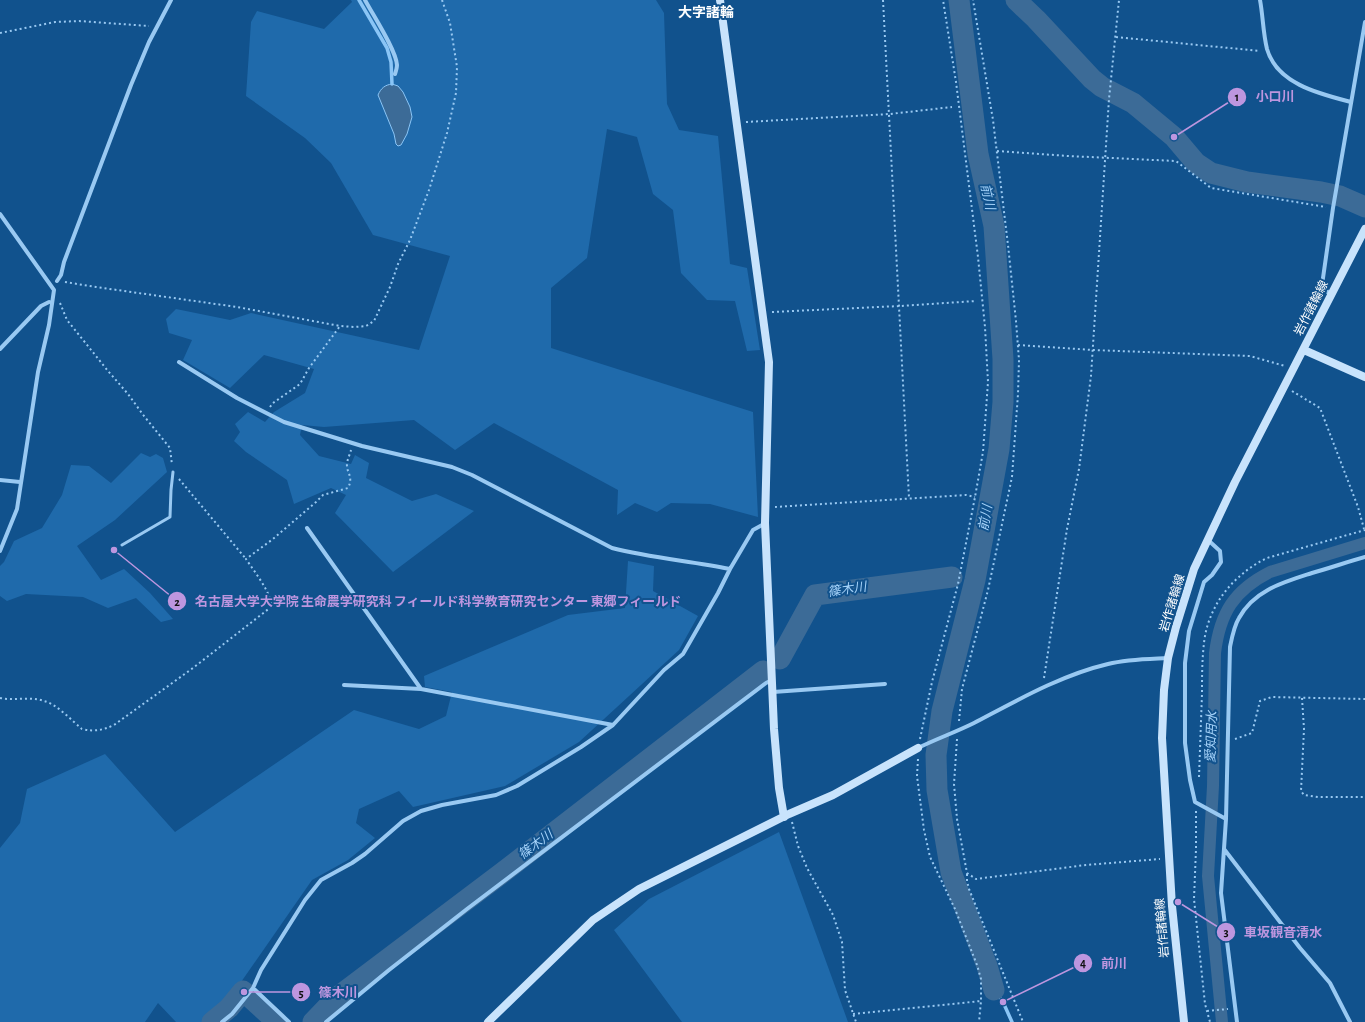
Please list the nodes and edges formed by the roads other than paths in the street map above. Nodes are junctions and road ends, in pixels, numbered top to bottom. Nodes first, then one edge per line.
1 (171, 0) edge
2 (365, 0) edge
3 (720, 0) edge
4 (1260, 0) edge
5 (1365, 22) edge
6 (395, 74) dead end
7 (1351, 102) junction
8 (0, 214) edge
9 (1365, 229) edge
10 (57, 281) road end
11 (1331, 296) junction
12 (49, 302) dead end
13 (0, 348) edge
14 (1304, 350) junction
15 (179, 362) dead end
16 (1365, 377) edge
17 (173, 472) road end
18 (0, 480) edge
19 (20, 482) junction
20 (765, 523) junction
21 (307, 528) dead end
22 (1208, 540) junction
23 (122, 545) dead end
24 (0, 551) edge
25 (1365, 557) edge
26 (730, 569) junction
27 (1168, 658) junction
28 (772, 680) junction
29 (885, 684) dead end
30 (344, 686) dead end
31 (421, 689) junction
32 (773, 692) junction
33 (613, 725) junction
34 (918, 748) joint
35 (786, 815) junction
36 (1226, 819) junction
37 (1224, 849) junction
38 (253, 988) junction
39 (222, 1022) edge
40 (289, 1022) edge
41 (326, 1022) edge
42 (488, 1022) edge
43 (1184, 1022) edge
44 (1237, 1022) edge
45 (1350, 1022) edge

1 - 10 street
2 - 6 street
3 - 20 street
4 - 7 street
5 - 7 street
7 - 11 street
8 - 19 street
9 - 11 street, 岩作諸輪線
11 - 14 street, 岩作諸輪線
12 - 13 street
14 - 16 street
14 - 22 street, 岩作諸輪線
15 - 26 street
17 - 23 lane
18 - 19 street
19 - 24 street
20 - 26 street
20 - 28 street
21 - 31 street
22 - 27 street, 岩作諸輪線
22 - 36 street
25 - 36 street
26 - 33 street
27 - 34 street
27 - 43 street, 岩作諸輪線
28 - 32 street
28 - 41 street
29 - 32 street
30 - 31 street
31 - 33 street
32 - 35 street
33 - 38 street
34 - 35 street
35 - 42 street
36 - 37 street
37 - 44 street
37 - 45 street
38 - 39 street
38 - 40 street

